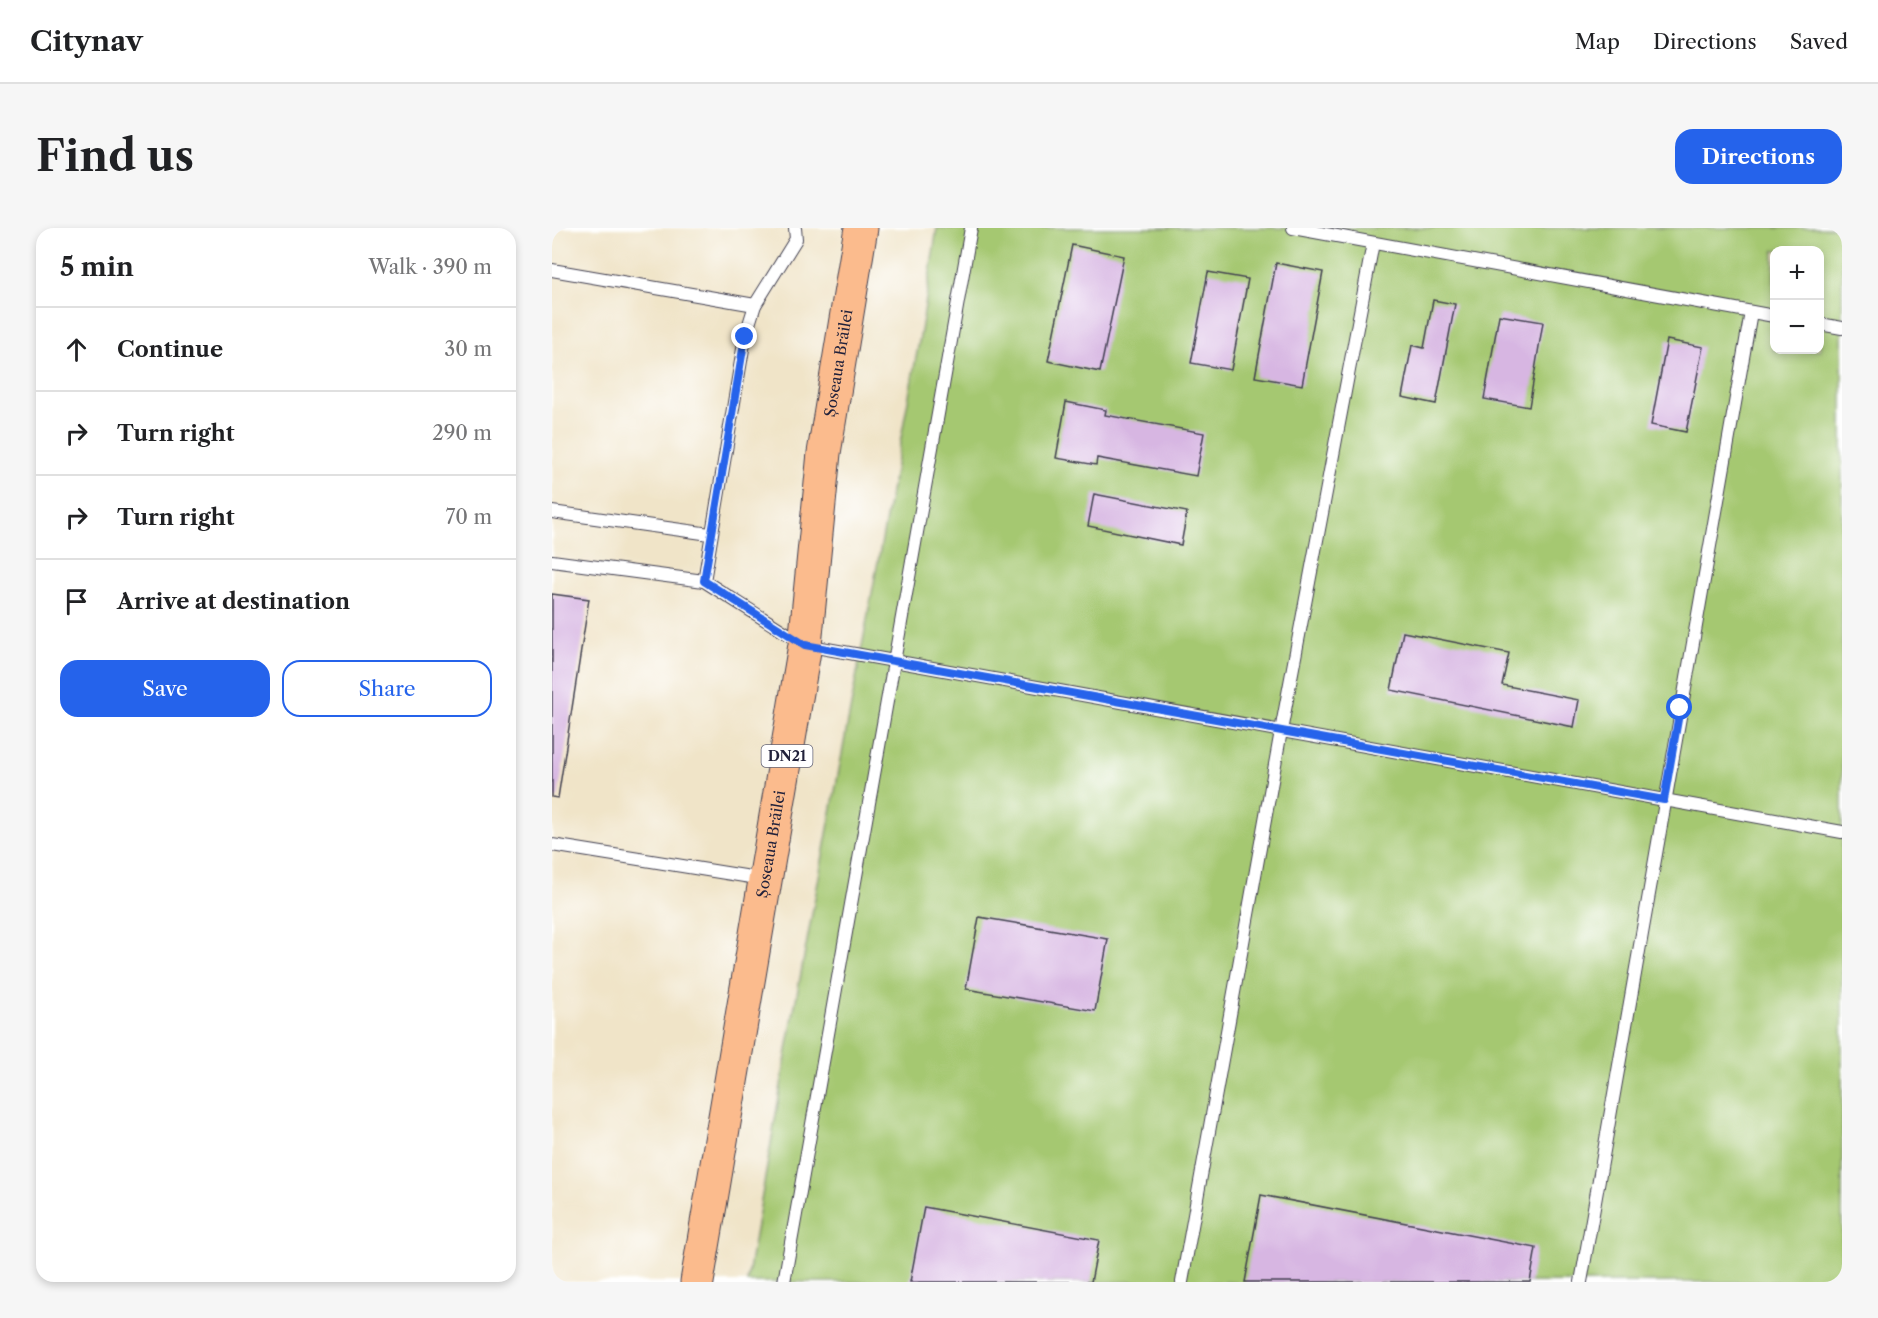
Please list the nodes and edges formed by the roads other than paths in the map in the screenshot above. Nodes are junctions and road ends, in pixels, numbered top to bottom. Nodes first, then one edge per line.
1 (795, 228) edge
2 (861, 228) edge
3 (971, 228) edge
4 (1293, 228) edge
5 (1373, 243) junction
6 (552, 270) edge
7 (755, 305) junction
8 (1751, 312) junction
9 (1770, 315) edge
10 (1824, 325) edge
11 (1842, 328) edge
12 (552, 512) edge
13 (710, 534) junction
14 (552, 561) edge
15 (704, 581) junction
16 (805, 645) junction
17 (893, 661) junction
18 (1281, 731) junction
19 (1664, 800) junction
20 (1842, 832) edge
21 (552, 845) edge
22 (767, 880) junction
23 (697, 1282) edge
24 (784, 1282) edge
25 (1182, 1282) edge
26 (1581, 1282) edge

1 - 7 lane
2 - 16 highway, Șoseaua Brăilei / DN21
3 - 17 lane
4 - 5 lane
5 - 8 lane
5 - 18 lane
6 - 7 lane
7 - 13 lane
8 - 9 lane
8 - 19 lane
10 - 11 lane
12 - 13 lane
13 - 15 lane
14 - 15 lane
15 - 16 lane
16 - 17 lane
16 - 22 highway, Șoseaua Brăilei / DN21
17 - 18 lane
17 - 24 lane
18 - 19 lane
18 - 25 lane
19 - 20 lane
19 - 26 lane
21 - 22 lane
22 - 23 highway, Șoseaua Brăilei / DN21

